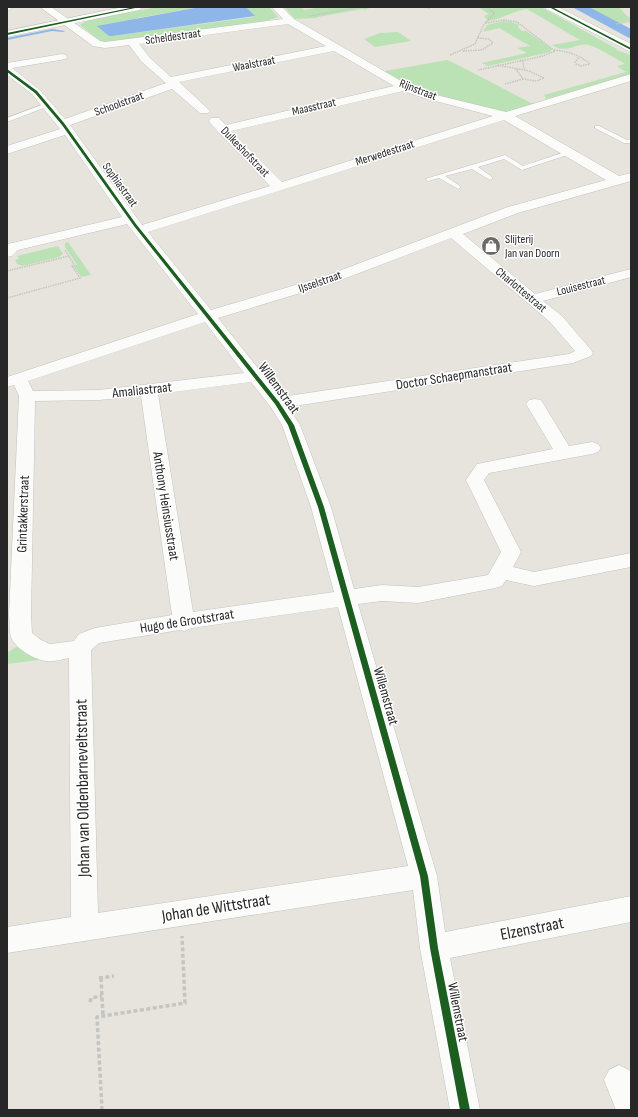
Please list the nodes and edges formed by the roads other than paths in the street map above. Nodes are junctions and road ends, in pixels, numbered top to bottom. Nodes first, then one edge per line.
1 (45, 7) edge
2 (139, 7) edge
3 (277, 7) edge
4 (550, 7) edge
5 (290, 20) junction
6 (63, 21) junction
7 (7, 34) edge
8 (132, 42) junction
9 (336, 47) junction
10 (631, 49) edge
11 (62, 56) dead end
12 (7, 66) edge
13 (10, 76) edge
14 (631, 77) edge
15 (173, 82) junction
16 (404, 87) junction
17 (47, 105) junction
18 (505, 115) junction
19 (7, 120) edge
20 (65, 127) junction
21 (598, 127) dead end
22 (224, 128) junction
23 (631, 141) edge
24 (7, 150) edge
25 (568, 153) junction
26 (472, 166) junction
27 (441, 176) junction
28 (631, 177) edge
29 (490, 178) dead end
30 (428, 179) dead end
31 (617, 181) junction
32 (279, 187) junction
33 (458, 187) dead end
34 (131, 219) junction
35 (140, 230) junction
36 (452, 232) junction
37 (7, 253) edge
38 (631, 273) edge
39 (532, 299) junction
40 (210, 317) junction
41 (585, 353) joint
42 (256, 376) junction
43 (13, 380) edge
44 (149, 390) junction
45 (27, 396) junction
46 (277, 403) junction
47 (535, 404) dead end
48 (592, 448) dead end
49 (564, 453) junction
50 (631, 560) edge
51 (501, 571) junction
52 (346, 598) junction
53 (184, 622) junction
54 (33, 646) joint
55 (80, 648) junction
56 (424, 876) junction
57 (631, 909) edge
58 (85, 928) junction
59 (7, 940) edge
60 (434, 948) junction
61 (619, 1080) dead end
62 (631, 1109) edge
63 (465, 1110) edge

1 - 6 street, Scheldestraat
2 - 6 street
3 - 5 street, Rijnstraat
4 - 10 street
5 - 8 street, Scheldestraat
5 - 9 street, Rijnstraat
6 - 7 street
6 - 8 street, Scheldestraat
8 - 15 street, Dulkeshofstraat
9 - 15 street, Waalstraat
9 - 16 street, Rijnstraat
11 - 12 street
13 - 17 street, Sophiastraat
14 - 18 street, Merwedestraat
15 - 20 street, Schoolstraat
15 - 22 street, Dulkeshofstraat
16 - 18 street, Rijnstraat
16 - 22 street, Maasstraat
17 - 19 lane
17 - 20 street, Sophiastraat
18 - 25 street, Rijnstraat
18 - 32 street, Merwedestraat
20 - 24 street, Schoolstraat
20 - 34 street, Sophiastraat
21 - 23 lane
22 - 32 street, Dulkeshofstraat
25 - 26 lane
25 - 31 street, Rijnstraat
26 - 27 lane
26 - 29 lane
27 - 30 lane
27 - 33 lane
28 - 31 street, IJsselstraat
31 - 36 street, IJsselstraat
32 - 35 street, Merwedestraat
34 - 35 street, Sophiastraat
34 - 37 street
35 - 40 street, Sophiastraat
36 - 39 street, Charlottestraat
36 - 40 street, IJsselstraat
38 - 39 street, Louisestraat
39 - 41 street, Charlottestraat
40 - 42 street, Willemstraat
40 - 43 street, IJsselstraat
41 - 46 street, Doctor Schaepmanstraat
42 - 44 street, Amaliastraat
42 - 46 street, Willemstraat
43 - 45 street, Grintakkerstraat
44 - 45 street, Amaliastraat
44 - 53 street, Anthony Heinsiusstraat
45 - 54 street, Grintakkerstraat
46 - 52 street, Willemstraat
47 - 49 street
48 - 49 street
49 - 51 street
50 - 51 street
51 - 52 street, Hugo de Grootstraat
52 - 53 street, Hugo de Grootstraat
52 - 56 street, Willemstraat
53 - 55 street, Hugo de Grootstraat
54 - 55 street, Hugo de Grootstraat
55 - 58 street, Johan van Oldenbarneveltstraat
56 - 58 street, Johan de Wittstraat
56 - 60 street, Willemstraat
57 - 60 street, Elzenstraat
58 - 59 street, Johan de Wittstraat
60 - 63 street, Willemstraat
61 - 62 street

